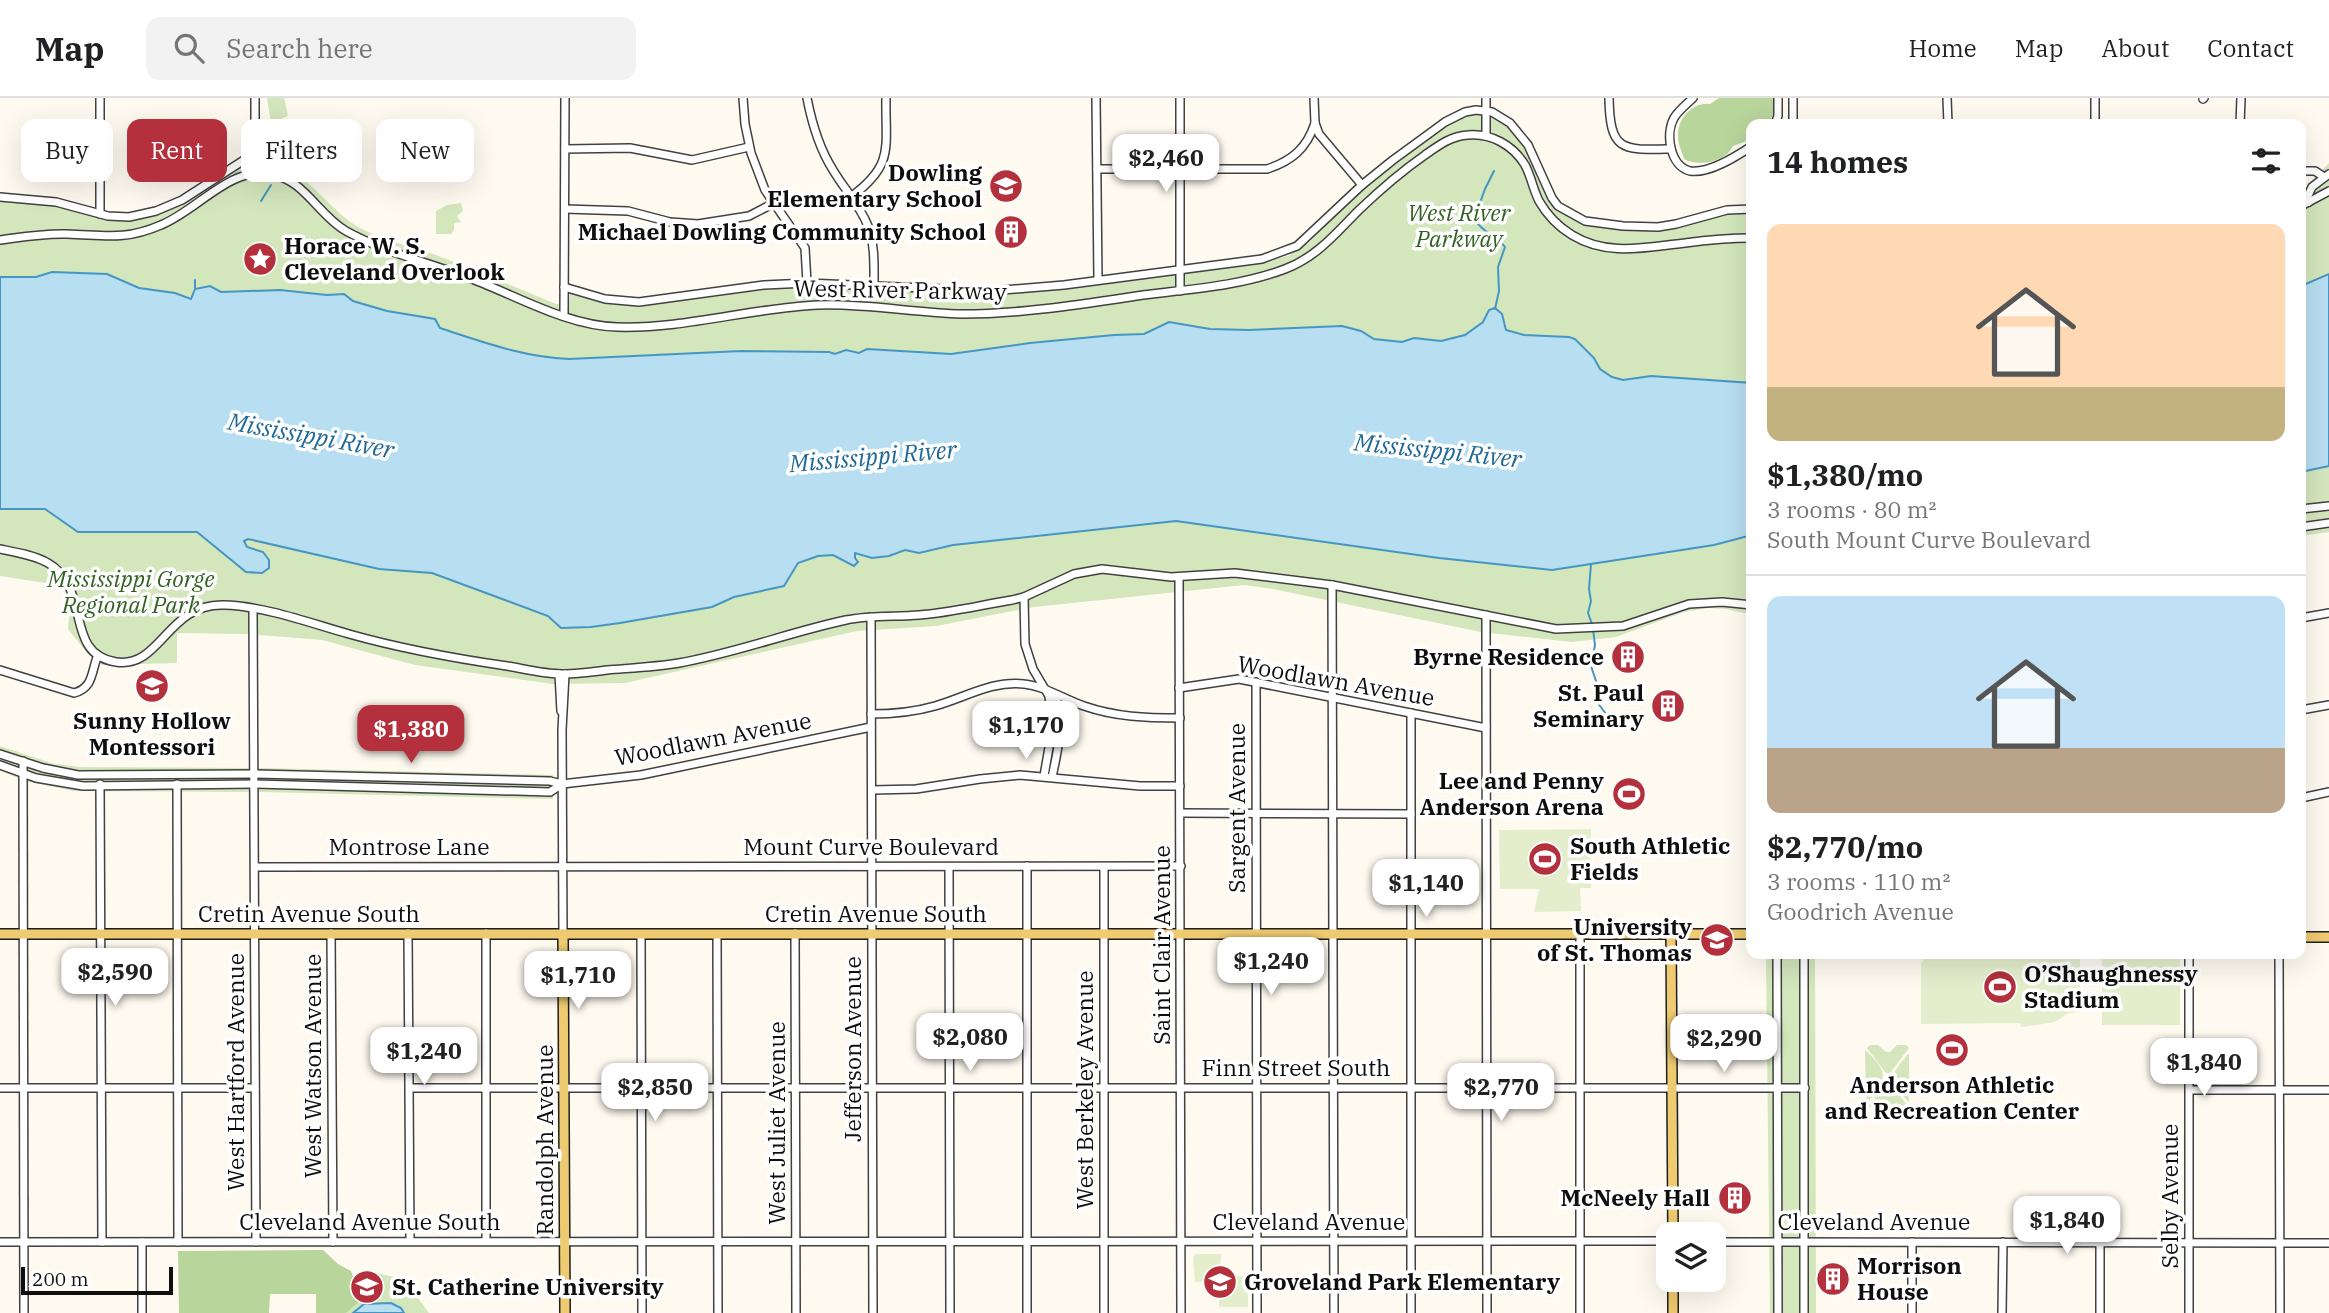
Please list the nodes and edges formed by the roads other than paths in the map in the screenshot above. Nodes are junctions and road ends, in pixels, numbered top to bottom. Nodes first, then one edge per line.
1 (100, 98) edge
2 (255, 98) edge
3 (565, 98) edge
4 (743, 98) edge
5 (807, 98) edge
6 (887, 98) edge
7 (1096, 98) edge
8 (1180, 98) edge
9 (1314, 98) edge
10 (1486, 98) edge
11 (1609, 98) edge
12 (1693, 98) edge
13 (1778, 98) edge
14 (1793, 98) edge
15 (1947, 98) edge
16 (2095, 98) edge
17 (2241, 98) edge
18 (1486, 110) junction
19 (255, 119) edge
20 (1777, 119) edge
21 (1793, 119) edge
22 (1948, 119) edge
23 (2095, 119) edge
24 (2240, 119) edge
25 (1315, 123) junction
26 (1486, 136) junction
27 (749, 147) junction
28 (565, 149) junction
29 (1671, 149) junction
30 (1746, 150) edge
31 (241, 162) edge
32 (1180, 168) junction
33 (1097, 169) junction
34 (2306, 171) edge
35 (241, 176) edge
36 (2327, 176) edge
37 (292, 182) edge
38 (1362, 185) junction
39 (2329, 191) edge
40 (852, 196) junction
41 (0, 197) edge
42 (2306, 198) edge
43 (774, 203) junction
44 (2306, 203) edge
45 (565, 209) junction
46 (1746, 209) edge
47 (100, 214) junction
48 (1746, 239) edge
49 (0, 240) edge
50 (1180, 268) junction
51 (1098, 279) junction
52 (807, 283) junction
53 (873, 286) junction
54 (564, 287) junction
55 (1180, 291) junction
56 (564, 315) junction
57 (2329, 506) edge
58 (2306, 508) edge
59 (2329, 523) edge
60 (2306, 526) edge
61 (0, 549) edge
62 (1179, 577) junction
63 (1332, 585) junction
64 (1024, 597) junction
65 (1746, 604) edge
66 (253, 609) junction
67 (2329, 613) edge
68 (1486, 615) junction
69 (870, 617) junction
70 (2306, 617) edge
71 (98, 655) junction
72 (1033, 669) junction
73 (0, 670) edge
74 (562, 674) junction
75 (1256, 682) junction
76 (1022, 683) junction
77 (1180, 688) junction
78 (1048, 692) junction
79 (1333, 697) junction
80 (2329, 705) edge
81 (2306, 709) edge
82 (1411, 713) junction
83 (872, 714) junction
84 (1180, 718) junction
85 (872, 727) junction
86 (1486, 729) junction
87 (0, 754) edge
88 (23, 761) junction
89 (0, 765) edge
90 (22, 774) junction
91 (255, 774) junction
92 (98, 775) junction
93 (177, 775) junction
94 (1048, 776) junction
95 (361, 778) junction
96 (451, 780) junction
97 (255, 785) junction
98 (562, 785) junction
99 (100, 786) junction
100 (177, 786) junction
101 (1180, 786) junction
102 (361, 789) junction
103 (872, 790) junction
104 (451, 791) junction
105 (2329, 792) edge
106 (2306, 797) edge
107 (1181, 813) junction
108 (1256, 814) junction
109 (1333, 814) junction
110 (1411, 814) junction
111 (1027, 866) junction
112 (1181, 866) junction
113 (255, 867) junction
114 (562, 867) junction
115 (872, 867) junction
116 (949, 867) junction
117 (1104, 867) junction
118 (23, 933) junction
119 (100, 933) junction
120 (177, 933) junction
121 (254, 933) junction
122 (331, 933) junction
123 (408, 933) junction
124 (486, 933) junction
125 (717, 933) junction
126 (794, 933) junction
127 (872, 933) junction
128 (949, 933) junction
129 (1027, 933) junction
130 (1104, 933) junction
131 (1181, 933) junction
132 (1334, 933) junction
133 (1410, 933) junction
134 (1487, 933) junction
135 (1580, 933) junction
136 (1671, 933) junction
137 (0, 934) edge
138 (563, 934) junction
139 (641, 934) junction
140 (1257, 934) junction
141 (1746, 934) edge
142 (2306, 937) edge
143 (2329, 937) edge
144 (1777, 959) edge
145 (1804, 959) edge
146 (2189, 959) edge
147 (2279, 959) edge
148 (950, 1087) junction
149 (1027, 1087) junction
150 (1181, 1087) junction
151 (1411, 1087) junction
152 (1487, 1087) junction
153 (1580, 1087) junction
154 (1672, 1087) junction
155 (0, 1088) edge
156 (24, 1088) junction
157 (101, 1088) junction
158 (178, 1088) junction
159 (255, 1088) junction
160 (410, 1088) junction
161 (487, 1088) junction
162 (564, 1088) junction
163 (641, 1088) junction
164 (718, 1088) junction
165 (796, 1088) junction
166 (873, 1088) junction
167 (1104, 1088) junction
168 (1258, 1088) junction
169 (1333, 1088) junction
170 (1776, 1088) junction
171 (1805, 1088) junction
172 (2190, 1090) junction
173 (2280, 1090) junction
174 (2329, 1090) edge
175 (1673, 1222) edge
176 (0, 1241) edge
177 (25, 1241) junction
178 (410, 1241) junction
179 (486, 1241) junction
180 (796, 1241) junction
181 (1105, 1241) junction
182 (1181, 1241) junction
183 (1334, 1241) junction
184 (1411, 1241) junction
185 (1487, 1241) junction
186 (1580, 1241) junction
187 (1656, 1241) edge
188 (1778, 1241) junction
189 (1804, 1241) junction
190 (102, 1242) junction
191 (142, 1242) junction
192 (178, 1242) junction
193 (256, 1242) junction
194 (333, 1242) junction
195 (564, 1242) junction
196 (642, 1242) junction
197 (719, 1242) junction
198 (873, 1242) junction
199 (950, 1242) junction
200 (1027, 1242) junction
201 (1258, 1242) junction
202 (1726, 1242) edge
203 (1912, 1242) junction
204 (2003, 1242) junction
205 (2100, 1242) junction
206 (2189, 1242) junction
207 (2280, 1243) junction
208 (2329, 1243) edge
209 (1673, 1292) edge
210 (24, 1313) edge
211 (142, 1313) edge
212 (565, 1313) edge
213 (642, 1313) edge
214 (718, 1313) edge
215 (796, 1313) edge
216 (873, 1313) edge
217 (950, 1313) edge
218 (1027, 1313) edge
219 (1104, 1313) edge
220 (1181, 1313) edge
221 (1257, 1313) edge
222 (1334, 1313) edge
223 (1411, 1313) edge
224 (1487, 1313) edge
225 (1580, 1313) edge
226 (1673, 1313) edge
227 (1778, 1313) edge
228 (1804, 1313) edge
229 (1912, 1313) edge
230 (2002, 1313) edge
231 (2100, 1313) edge
232 (2189, 1313) edge
233 (2280, 1313) edge

1 - 47 street
2 - 19 street
3 - 28 street
4 - 27 street
5 - 40 street
6 - 40 street
7 - 33 street
8 - 32 street
9 - 25 street
10 - 18 street
11 - 29 street
12 - 29 street
13 - 20 street
14 - 21 street
15 - 22 street
16 - 23 street
17 - 24 street
18 - 26 street
18 - 38 street
18 - 46 street
25 - 32 street
25 - 38 street
26 - 48 street
26 - 55 street, West River Parkway
27 - 28 street
27 - 43 street
28 - 45 street
29 - 30 street
31 - 47 street
32 - 33 street
32 - 50 street
33 - 51 street
34 - 36 street
35 - 49 street
36 - 42 street
37 - 56 street, West River Parkway
38 - 50 street
39 - 44 street
40 - 53 street
41 - 47 street
43 - 45 street
43 - 52 street
45 - 54 street
50 - 51 street
50 - 55 street
51 - 53 street
52 - 53 street
52 - 54 street
54 - 56 street
55 - 56 street, West River Parkway
57 - 58 street
59 - 60 street
61 - 71 street
62 - 63 street
62 - 64 street
62 - 77 street, Saint Clair Avenue
63 - 68 street
63 - 79 street
64 - 69 street
64 - 72 street
65 - 68 street
66 - 71 street
66 - 74 street
66 - 91 street, West Hartford Avenue
67 - 70 street
68 - 86 street
69 - 74 street
69 - 83 street, Jefferson Avenue
71 - 73 street
72 - 76 street
72 - 78 street
74 - 98 street, Randolph Avenue
75 - 77 street, Woodlawn Avenue
75 - 79 street, Woodlawn Avenue
75 - 108 street, Sargent Avenue
76 - 78 street
76 - 83 street
77 - 84 street, Saint Clair Avenue
78 - 84 street
78 - 94 street
79 - 82 street, Woodlawn Avenue
79 - 109 street
80 - 81 street
82 - 86 street, Woodlawn Avenue
82 - 110 street
83 - 85 street, Jefferson Avenue
84 - 101 street, Saint Clair Avenue
85 - 98 street, Woodlawn Avenue
85 - 103 street, Jefferson Avenue
86 - 134 street
87 - 88 street
88 - 90 street
88 - 92 street
89 - 90 street
90 - 99 street
90 - 118 street
91 - 93 street
91 - 95 street
91 - 97 street, West Hartford Avenue
92 - 93 street
92 - 99 street
93 - 100 street
94 - 101 street
94 - 103 street
95 - 96 street
95 - 102 street
96 - 98 street
96 - 104 street
97 - 100 street
97 - 102 street
97 - 113 street, West Hartford Avenue
98 - 104 street
98 - 114 street, Randolph Avenue
99 - 100 street
99 - 119 street
100 - 120 street
101 - 107 street, Saint Clair Avenue
102 - 104 street
103 - 115 street, Jefferson Avenue
105 - 106 street
107 - 108 street
107 - 112 street, Saint Clair Avenue
108 - 109 street
108 - 140 street, Sargent Avenue
109 - 110 street
109 - 132 street
110 - 133 street
111 - 116 street, Mount Curve Boulevard
111 - 117 street, Mount Curve Boulevard
111 - 129 street
112 - 117 street, Mount Curve Boulevard
112 - 131 street, Saint Clair Avenue
113 - 114 street, Montrose Lane
113 - 121 street, West Hartford Avenue
114 - 115 street, Mount Curve Boulevard
114 - 138 street, Randolph Avenue
115 - 116 street, Mount Curve Boulevard
115 - 127 street, Jefferson Avenue
116 - 128 street
117 - 130 street, West Berkeley Avenue
118 - 119 main road, Cretin Avenue South
118 - 137 main road, Cretin Avenue South
118 - 156 street
119 - 120 main road, Cretin Avenue South
119 - 157 street
120 - 121 main road, Cretin Avenue South
120 - 158 street
121 - 122 main road, Cretin Avenue South
121 - 159 street, West Hartford Avenue
122 - 123 main road, Cretin Avenue South
122 - 194 street, West Watson Avenue
123 - 124 main road, Cretin Avenue South
123 - 160 street
124 - 138 main road, Cretin Avenue South
124 - 161 street
125 - 126 main road, Cretin Avenue South
125 - 139 main road, Cretin Avenue South
125 - 164 street
126 - 127 main road, Cretin Avenue South
126 - 165 street, West Juliet Avenue
127 - 128 main road, Cretin Avenue South
127 - 166 street, Jefferson Avenue
128 - 129 main road, Cretin Avenue South
128 - 148 street
129 - 130 main road, Cretin Avenue South
129 - 149 street
130 - 131 main road, Cretin Avenue South
130 - 167 street, West Berkeley Avenue
131 - 140 main road, Cretin Avenue South
131 - 150 street, Saint Clair Avenue
132 - 133 main road, Cretin Avenue South
132 - 140 main road, Cretin Avenue South
132 - 169 street
133 - 134 main road, Cretin Avenue South
133 - 151 street
134 - 135 main road, Cretin Avenue South
134 - 152 street
135 - 136 main road, Cretin Avenue South
135 - 153 street
136 - 141 main road, Cretin Avenue South
136 - 154 main road
138 - 139 main road, Cretin Avenue South
138 - 162 main road, Randolph Avenue
139 - 163 street
140 - 168 street, Sargent Avenue
142 - 143 main road
144 - 170 street
145 - 171 street
146 - 172 street, Selby Avenue
147 - 173 street
148 - 149 street, Finn Street South
148 - 166 street, Finn Street South
148 - 199 street
149 - 167 street, Finn Street South
149 - 200 street
150 - 167 street, Finn Street South
150 - 168 street, Finn Street South
150 - 182 street, Saint Clair Avenue
151 - 152 street, Finn Street South
151 - 169 street, Finn Street South
151 - 184 street
152 - 153 street, Finn Street South
152 - 185 street
153 - 154 street, Finn Street South
153 - 186 street
154 - 170 street, Finn Street South
154 - 175 main road
155 - 156 street
156 - 157 street
156 - 177 street
157 - 158 street
157 - 190 street
158 - 159 street
158 - 192 street
159 - 193 street, West Hartford Avenue
160 - 161 street, Finn Street South
160 - 178 street
161 - 162 street, Finn Street South
161 - 179 street
162 - 163 street, Finn Street South
162 - 195 main road, Randolph Avenue
163 - 164 street, Finn Street South
163 - 196 street
164 - 165 street, Finn Street South
164 - 197 street
165 - 166 street, Finn Street South
165 - 180 street, West Juliet Avenue
166 - 198 street, Jefferson Avenue
167 - 181 street, West Berkeley Avenue
168 - 169 street, Finn Street South
168 - 201 street, Sargent Avenue
169 - 183 street
170 - 171 street, Finn Street South
170 - 188 street
171 - 189 street
172 - 173 street
172 - 206 street, Selby Avenue
173 - 174 street
173 - 207 street
176 - 177 street, Cleveland Avenue South
177 - 190 street, Cleveland Avenue South
177 - 210 street
178 - 179 street, Cleveland Avenue South
178 - 194 street, Cleveland Avenue South
179 - 195 street, Cleveland Avenue South
180 - 197 street, Cleveland Avenue South
180 - 198 street, Cleveland Avenue South
180 - 215 street, West Juliet Avenue
181 - 182 street, Cleveland Avenue
181 - 200 street, Cleveland Avenue
181 - 219 street, West Berkeley Avenue
182 - 201 street, Cleveland Avenue
182 - 220 street, Saint Clair Avenue
183 - 184 street, Cleveland Avenue
183 - 201 street, Cleveland Avenue
183 - 222 street
184 - 185 street, Cleveland Avenue
184 - 223 street
185 - 186 street, Cleveland Avenue
185 - 224 street
186 - 187 street, Cleveland Avenue
186 - 225 street
188 - 189 street, Cleveland Avenue
188 - 202 street, Cleveland Avenue
188 - 227 street
189 - 203 street, Cleveland Avenue
189 - 228 street
190 - 191 street, Cleveland Avenue South
191 - 192 street, Cleveland Avenue South
191 - 211 street
192 - 193 street, Cleveland Avenue South
193 - 194 street, Cleveland Avenue South
195 - 196 street, Cleveland Avenue South
195 - 212 main road, Randolph Avenue
196 - 197 street, Cleveland Avenue South
196 - 213 street
197 - 214 street
198 - 199 street, Cleveland Avenue South
198 - 216 street, Jefferson Avenue
199 - 200 street, Cleveland Avenue
199 - 217 street
200 - 218 street
201 - 221 street, Sargent Avenue
203 - 204 street, Cleveland Avenue
203 - 229 street
204 - 205 street, Cleveland Avenue
204 - 230 street
205 - 206 street, Cleveland Avenue
205 - 231 street
206 - 207 street, Cleveland Avenue
206 - 232 street, Selby Avenue
207 - 208 street, Cleveland Avenue
207 - 233 street
209 - 226 main road

